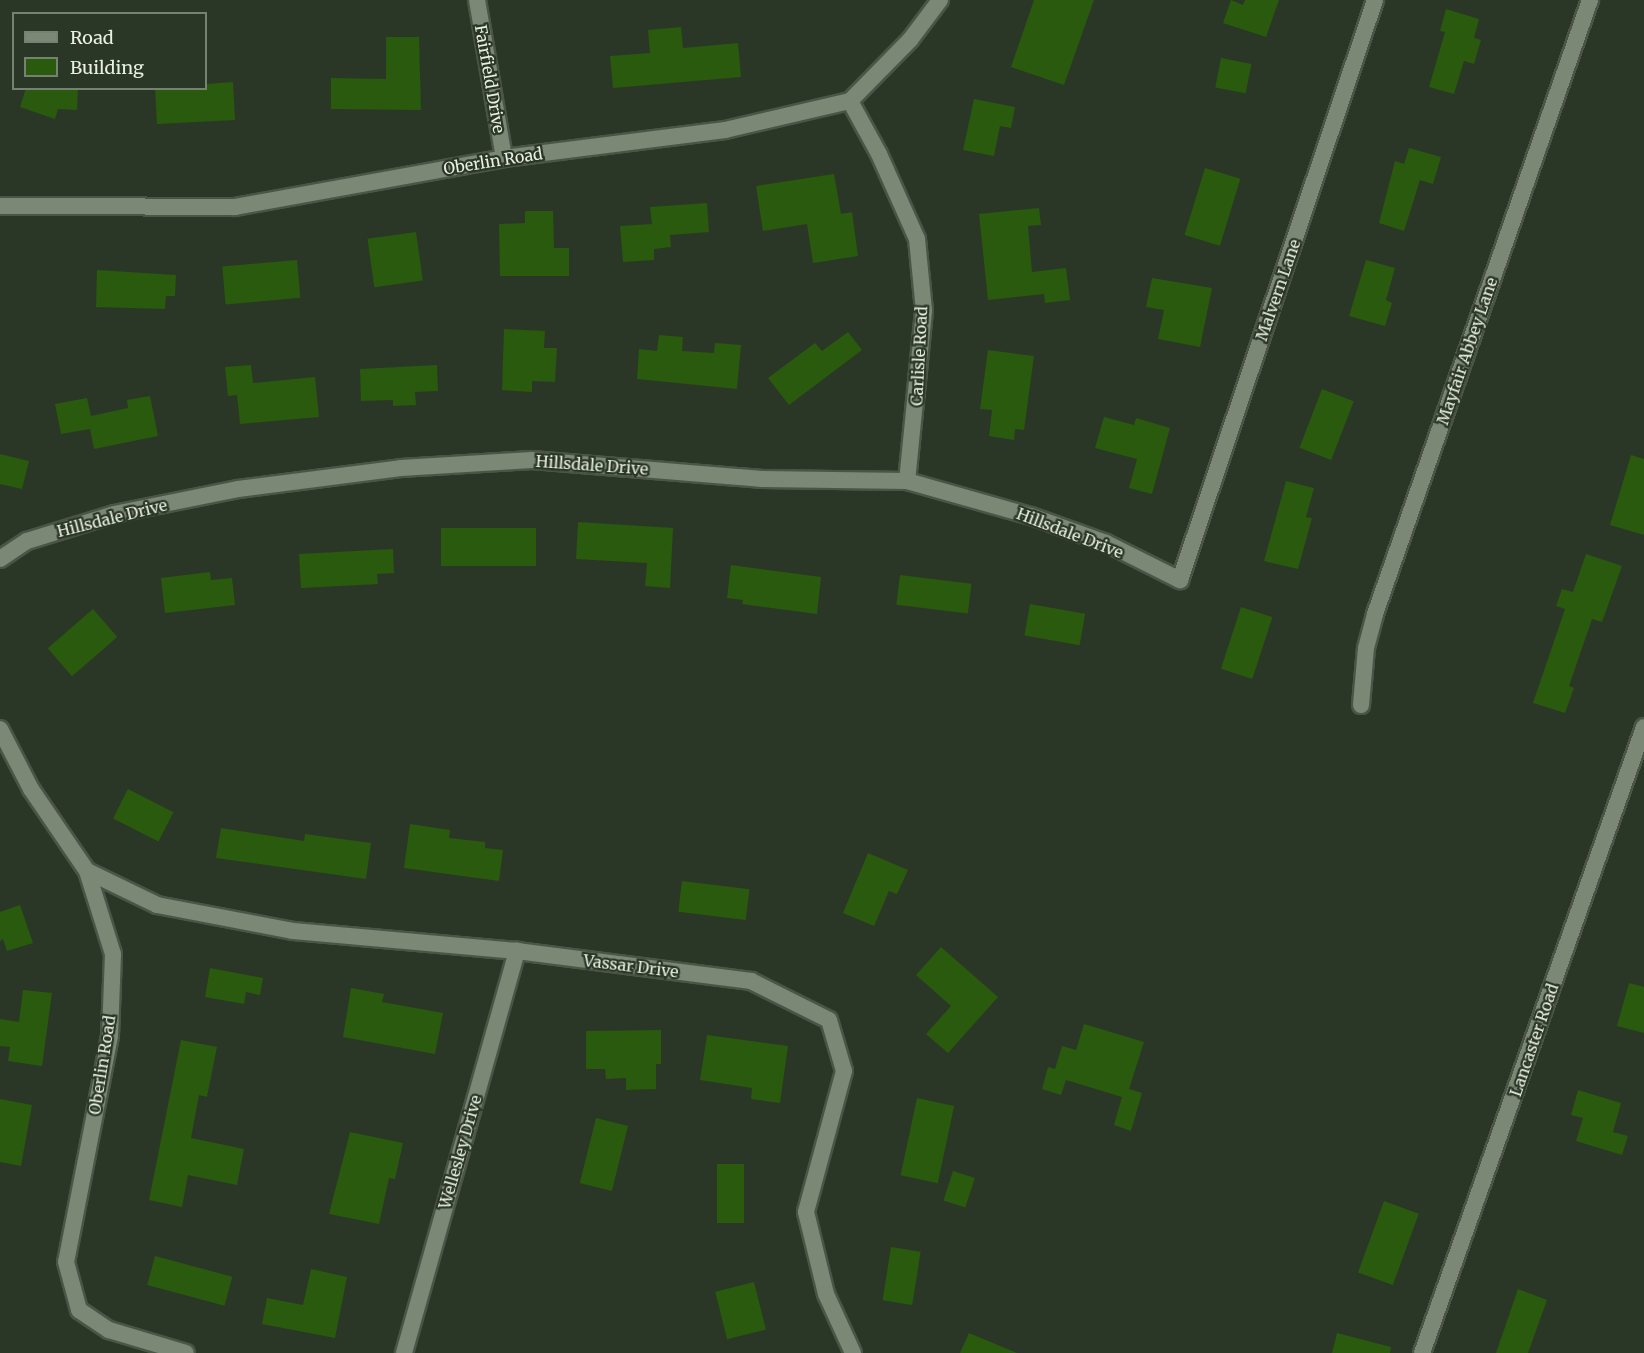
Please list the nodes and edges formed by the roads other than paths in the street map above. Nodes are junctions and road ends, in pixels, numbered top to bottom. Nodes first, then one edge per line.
1 (477, 0) edge
2 (940, 0) edge
3 (1375, 0) edge
4 (1590, 0) edge
5 (850, 101) junction
6 (504, 158) junction
7 (0, 206) edge
8 (907, 481) junction
9 (0, 559) edge
10 (1180, 580) joint
11 (1361, 705) dead end
12 (1644, 727) edge
13 (0, 729) edge
14 (87, 871) junction
15 (517, 951) junction
16 (186, 1353) edge
17 (404, 1353) edge
18 (853, 1353) edge
19 (1422, 1353) edge

1 - 6 street, Fairfield Drive
2 - 5 street
3 - 10 street, Malvern Lane
4 - 11 street, Mayfair Abbey Lane
5 - 6 street, Oberlin Road
5 - 8 street, Carlisle Road
6 - 7 street, Oberlin Road
8 - 9 street, Hillsdale Drive
8 - 10 street, Hillsdale Drive
12 - 19 street, Lancaster Road
13 - 14 street, Oberlin Road
14 - 15 street, Vassar Drive
14 - 16 street, Oberlin Road
15 - 17 street, Wellesley Drive
15 - 18 street, Vassar Drive

